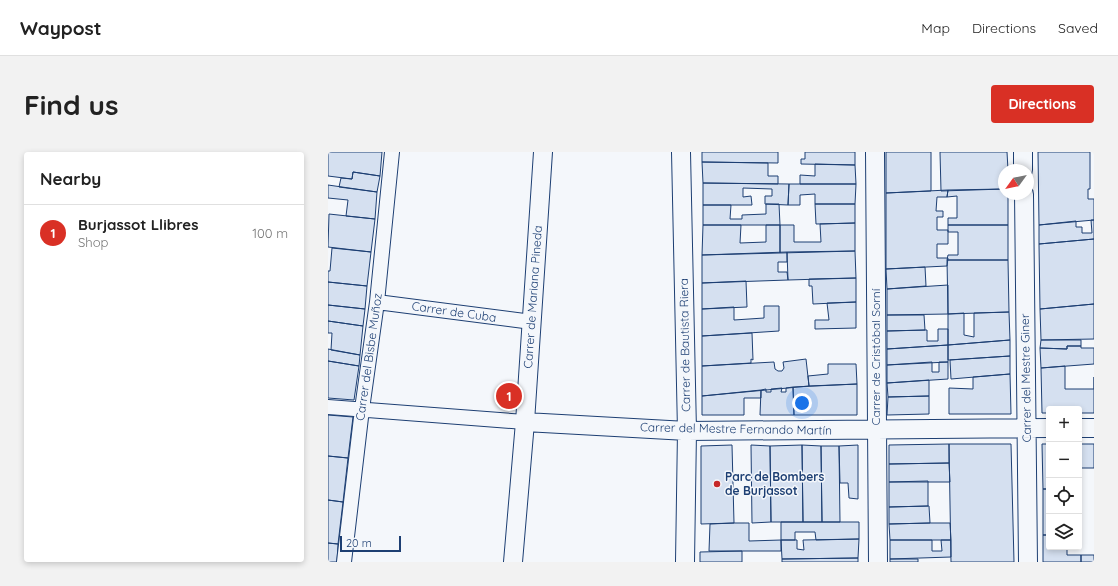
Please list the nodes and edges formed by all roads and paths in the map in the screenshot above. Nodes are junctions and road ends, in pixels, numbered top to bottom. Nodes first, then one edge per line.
1 (392, 152) edge
2 (543, 152) edge
3 (681, 152) edge
4 (875, 152) edge
5 (1023, 152) edge
6 (1024, 164) edge
7 (1024, 200) edge
8 (377, 302) junction
9 (532, 322) junction
10 (328, 407) edge
11 (362, 409) junction
12 (525, 422) junction
13 (1026, 428) junction
14 (1046, 428) edge
15 (1082, 428) edge
16 (1094, 428) edge
17 (876, 430) junction
18 (687, 431) junction
19 (344, 562) edge
20 (513, 562) edge
21 (685, 562) edge
22 (878, 562) edge
23 (1028, 562) edge

1 - 8 street, Carrer del Bisbe Muñoz
2 - 9 street, Carrer de Mariana Pineda
3 - 18 street, Carrer de Bautista Riera
4 - 17 street, Carrer de Cristóbal Sorní
5 - 6 street
7 - 13 street, Carrer del Mestre Giner
8 - 9 street, Carrer de Cuba
8 - 11 street, Carrer del Bisbe Muñoz
9 - 12 street, Carrer de Mariana Pineda
10 - 11 street, Carrer del Mestre Fernando Martín
11 - 12 street, Carrer del Mestre Fernando Martín
11 - 19 street, Carrer del Bisbe Muñoz
12 - 18 street, Carrer del Mestre Fernando Martín
12 - 20 street, Carrer de Mariana Pineda
13 - 14 street, Carrer del Mestre Fernando Martín
13 - 17 street, Carrer del Mestre Fernando Martín
13 - 23 street, Carrer del Mestre Giner
15 - 16 street
17 - 18 street, Carrer del Mestre Fernando Martín
17 - 22 street, Carrer de Cristóbal Sorní
18 - 21 street, Carrer de Bautista Riera

